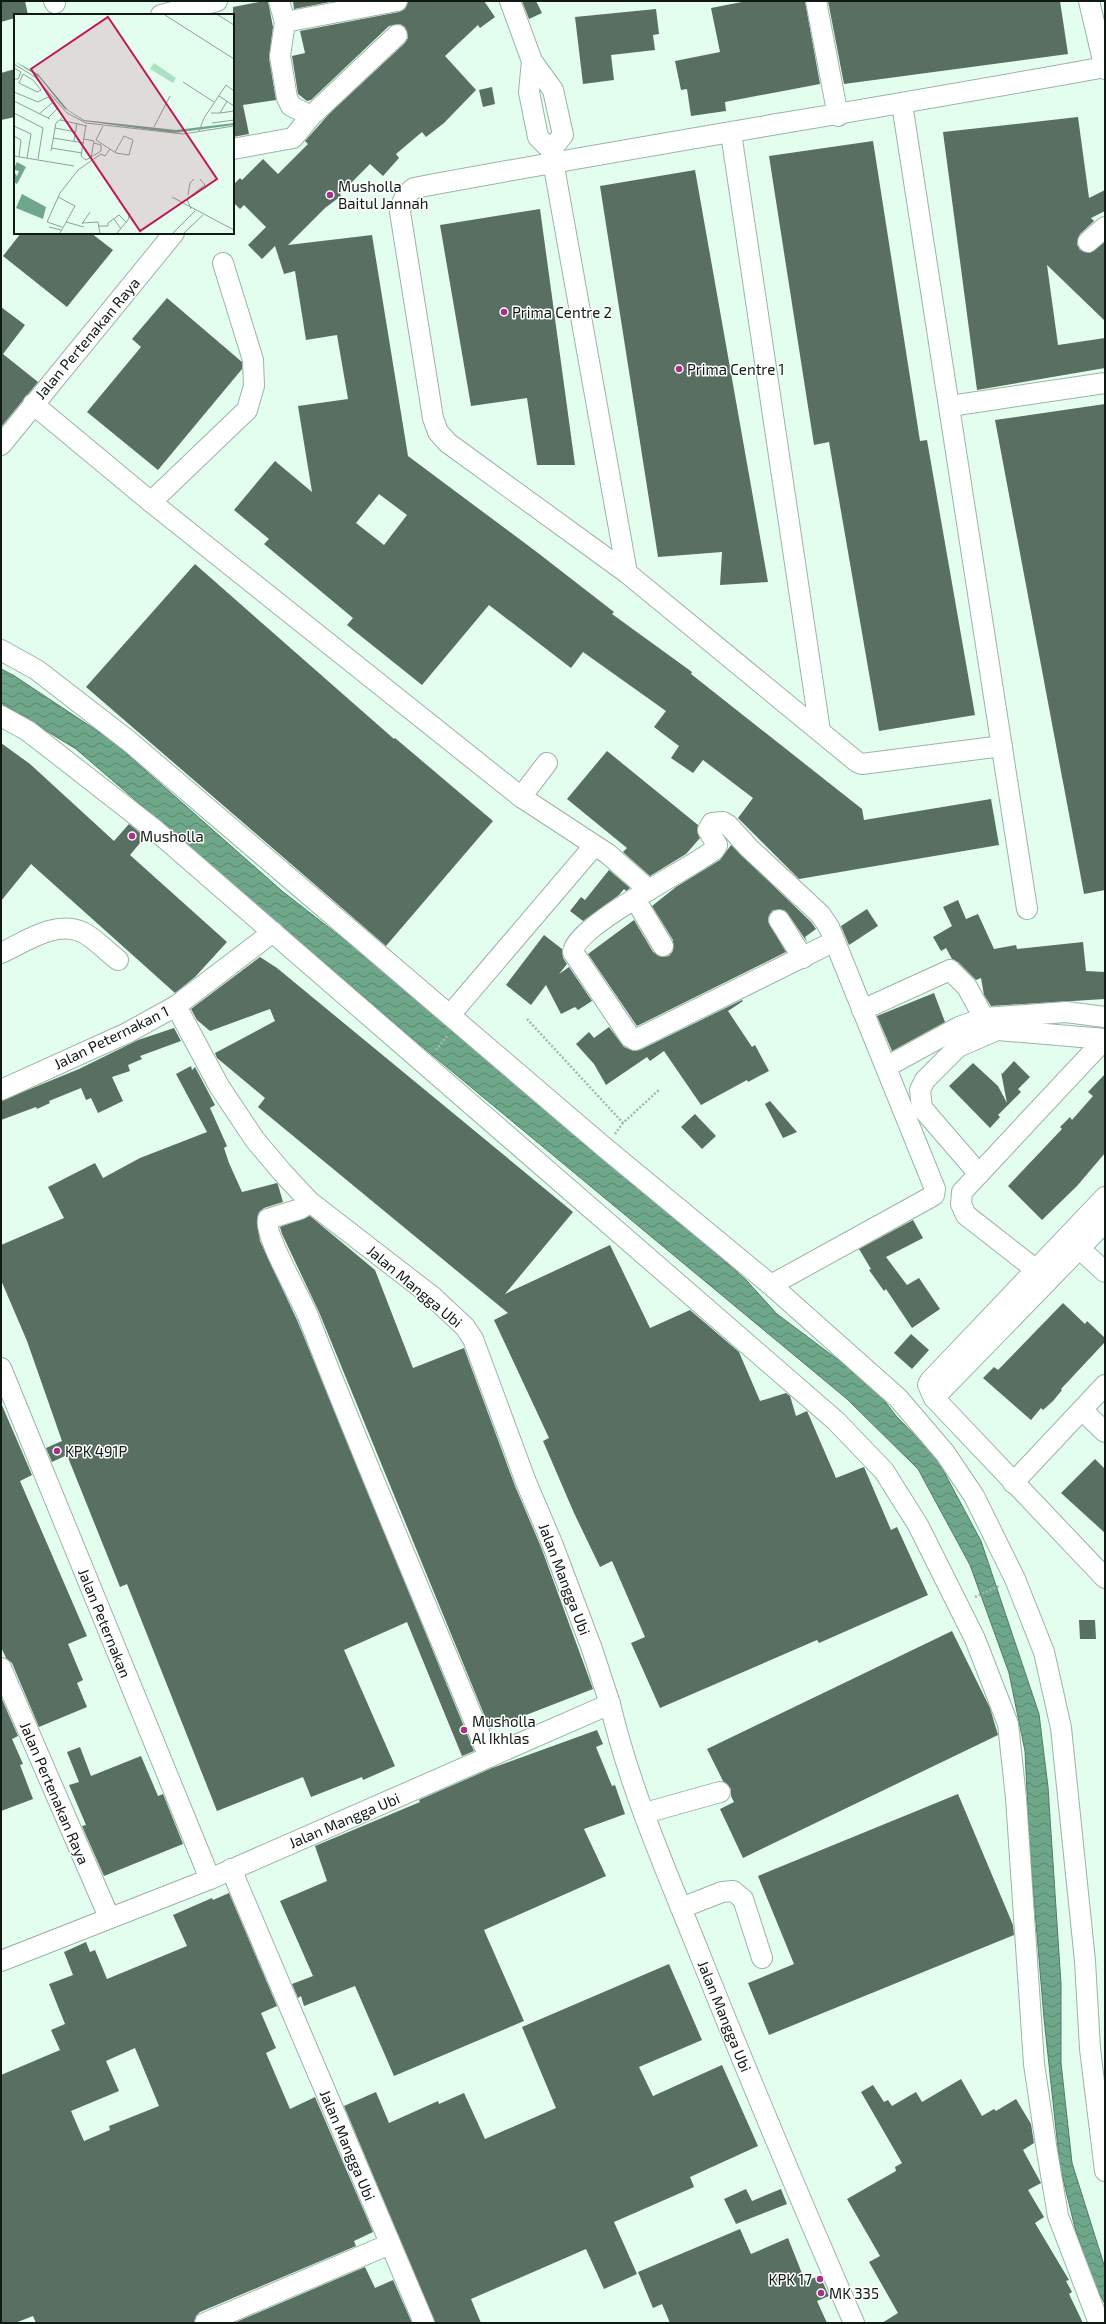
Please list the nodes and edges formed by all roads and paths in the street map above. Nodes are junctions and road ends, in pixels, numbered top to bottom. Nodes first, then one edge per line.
1 (217, 1) edge
2 (279, 1) edge
3 (397, 1) edge
4 (510, 1) edge
5 (816, 1) edge
6 (1089, 1) edge
7 (165, 14) edge
8 (285, 22) junction
9 (397, 35) dead end
10 (532, 61) junction
11 (1105, 68) edge
12 (902, 104) junction
13 (310, 116) junction
14 (838, 116) junction
15 (731, 133) junction
16 (234, 149) edge
17 (552, 156) junction
18 (1105, 227) edge
19 (173, 234) edge
20 (1088, 242) dead end
21 (223, 263) dead end
22 (1105, 383) edge
23 (33, 404) junction
24 (950, 406) junction
25 (1, 445) edge
26 (151, 502) junction
27 (627, 573) junction
28 (1, 650) edge
29 (1, 716) edge
30 (820, 731) junction
31 (1002, 746) junction
32 (547, 763) dead end
33 (521, 797) junction
34 (594, 846) junction
35 (642, 894) junction
36 (1027, 909) dead end
37 (779, 920) dead end
38 (272, 932) junction
39 (834, 942) junction
40 (663, 946) dead end
41 (1, 953) edge
42 (803, 958) junction
43 (118, 960) dead end
44 (176, 1006) junction
45 (862, 1010) junction
46 (450, 1015) junction
47 (1105, 1017) edge
48 (984, 1018) junction
49 (527, 1019) dead end
50 (448, 1035) dead end
51 (1105, 1039) edge
52 (432, 1056) dead end
53 (886, 1067) junction
54 (660, 1089) dead end
55 (1, 1090) edge
56 (622, 1123) junction
57 (604, 1147) junction
58 (979, 1174) junction
59 (1105, 1197) edge
60 (310, 1202) junction
61 (1105, 1222) edge
62 (1073, 1243) junction
63 (1105, 1272) edge
64 (1043, 1273) junction
65 (771, 1285) junction
66 (1, 1368) edge
67 (1105, 1385) edge
68 (1082, 1410) junction
69 (1105, 1432) edge
70 (1013, 1483) junction
71 (1105, 1578) edge
72 (999, 1586) dead end
73 (974, 1597) dead end
74 (1, 1668) edge
75 (610, 1704) junction
76 (489, 1757) junction
77 (720, 1792) dead end
78 (645, 1814) junction
79 (231, 1869) junction
80 (210, 1879) junction
81 (681, 1908) junction
82 (109, 1917) junction
83 (762, 1958) dead end
84 (1, 1961) edge
85 (1105, 2171) edge
86 (390, 2244) junction
87 (205, 2323) edge
88 (424, 2323) edge
89 (854, 2323) edge
90 (1099, 2323) edge

1 - 7 street
2 - 8 street
3 - 8 street
4 - 10 street
5 - 14 street
6 - 11 street
8 - 13 street
9 - 13 street
10 - 17 street
10 - 17 street
11 - 12 street
12 - 14 street
12 - 24 street
13 - 16 street
14 - 15 street
15 - 17 street
15 - 30 street
17 - 27 street
17 - 27 street
18 - 20 street
19 - 23 street, Jalan Pertenakan Raya
21 - 26 street
22 - 24 street
23 - 25 street, Jalan Pertenakan Raya
23 - 26 street
24 - 31 street
26 - 33 street
27 - 30 street
28 - 46 street
29 - 38 street
30 - 31 street
31 - 36 street
32 - 33 street
33 - 34 street
34 - 35 street
34 - 46 street
35 - 39 street
35 - 40 street
35 - 42 street
37 - 42 street
38 - 44 street, Jalan Peternakan 1
38 - 90 street
39 - 42 street
39 - 45 street
41 - 43 street
44 - 55 street, Jalan Peternakan 1
44 - 60 street, Jalan Mangga Ubi
45 - 48 street
45 - 53 street
46 - 57 street
47 - 48 street
48 - 53 street
49 - 56 path
50 - 52 path
51 - 58 street
51 - 58 street
53 - 65 street
54 - 56 path
56 - 57 path
57 - 65 street
58 - 64 street
59 - 62 street
60 - 75 street, Jalan Mangga Ubi
60 - 76 street
61 - 62 street
62 - 63 street
62 - 64 street
64 - 70 street
65 - 85 street
66 - 80 street, Jalan Peternakan
67 - 68 street
68 - 69 street
68 - 70 street
70 - 71 street
72 - 73 path
74 - 82 street, Jalan Pertenakan Raya
75 - 76 street, Jalan Mangga Ubi
75 - 78 street, Jalan Mangga Ubi
76 - 79 street, Jalan Mangga Ubi
77 - 78 street
78 - 81 street, Jalan Mangga Ubi
79 - 80 street, Jalan Mangga Ubi
79 - 86 street, Jalan Mangga Ubi
80 - 82 street, Jalan Mangga Ubi
81 - 83 street
81 - 89 street, Jalan Mangga Ubi
82 - 84 street, Jalan Mangga Ubi
86 - 87 street
86 - 88 street, Jalan Mangga Ubi

